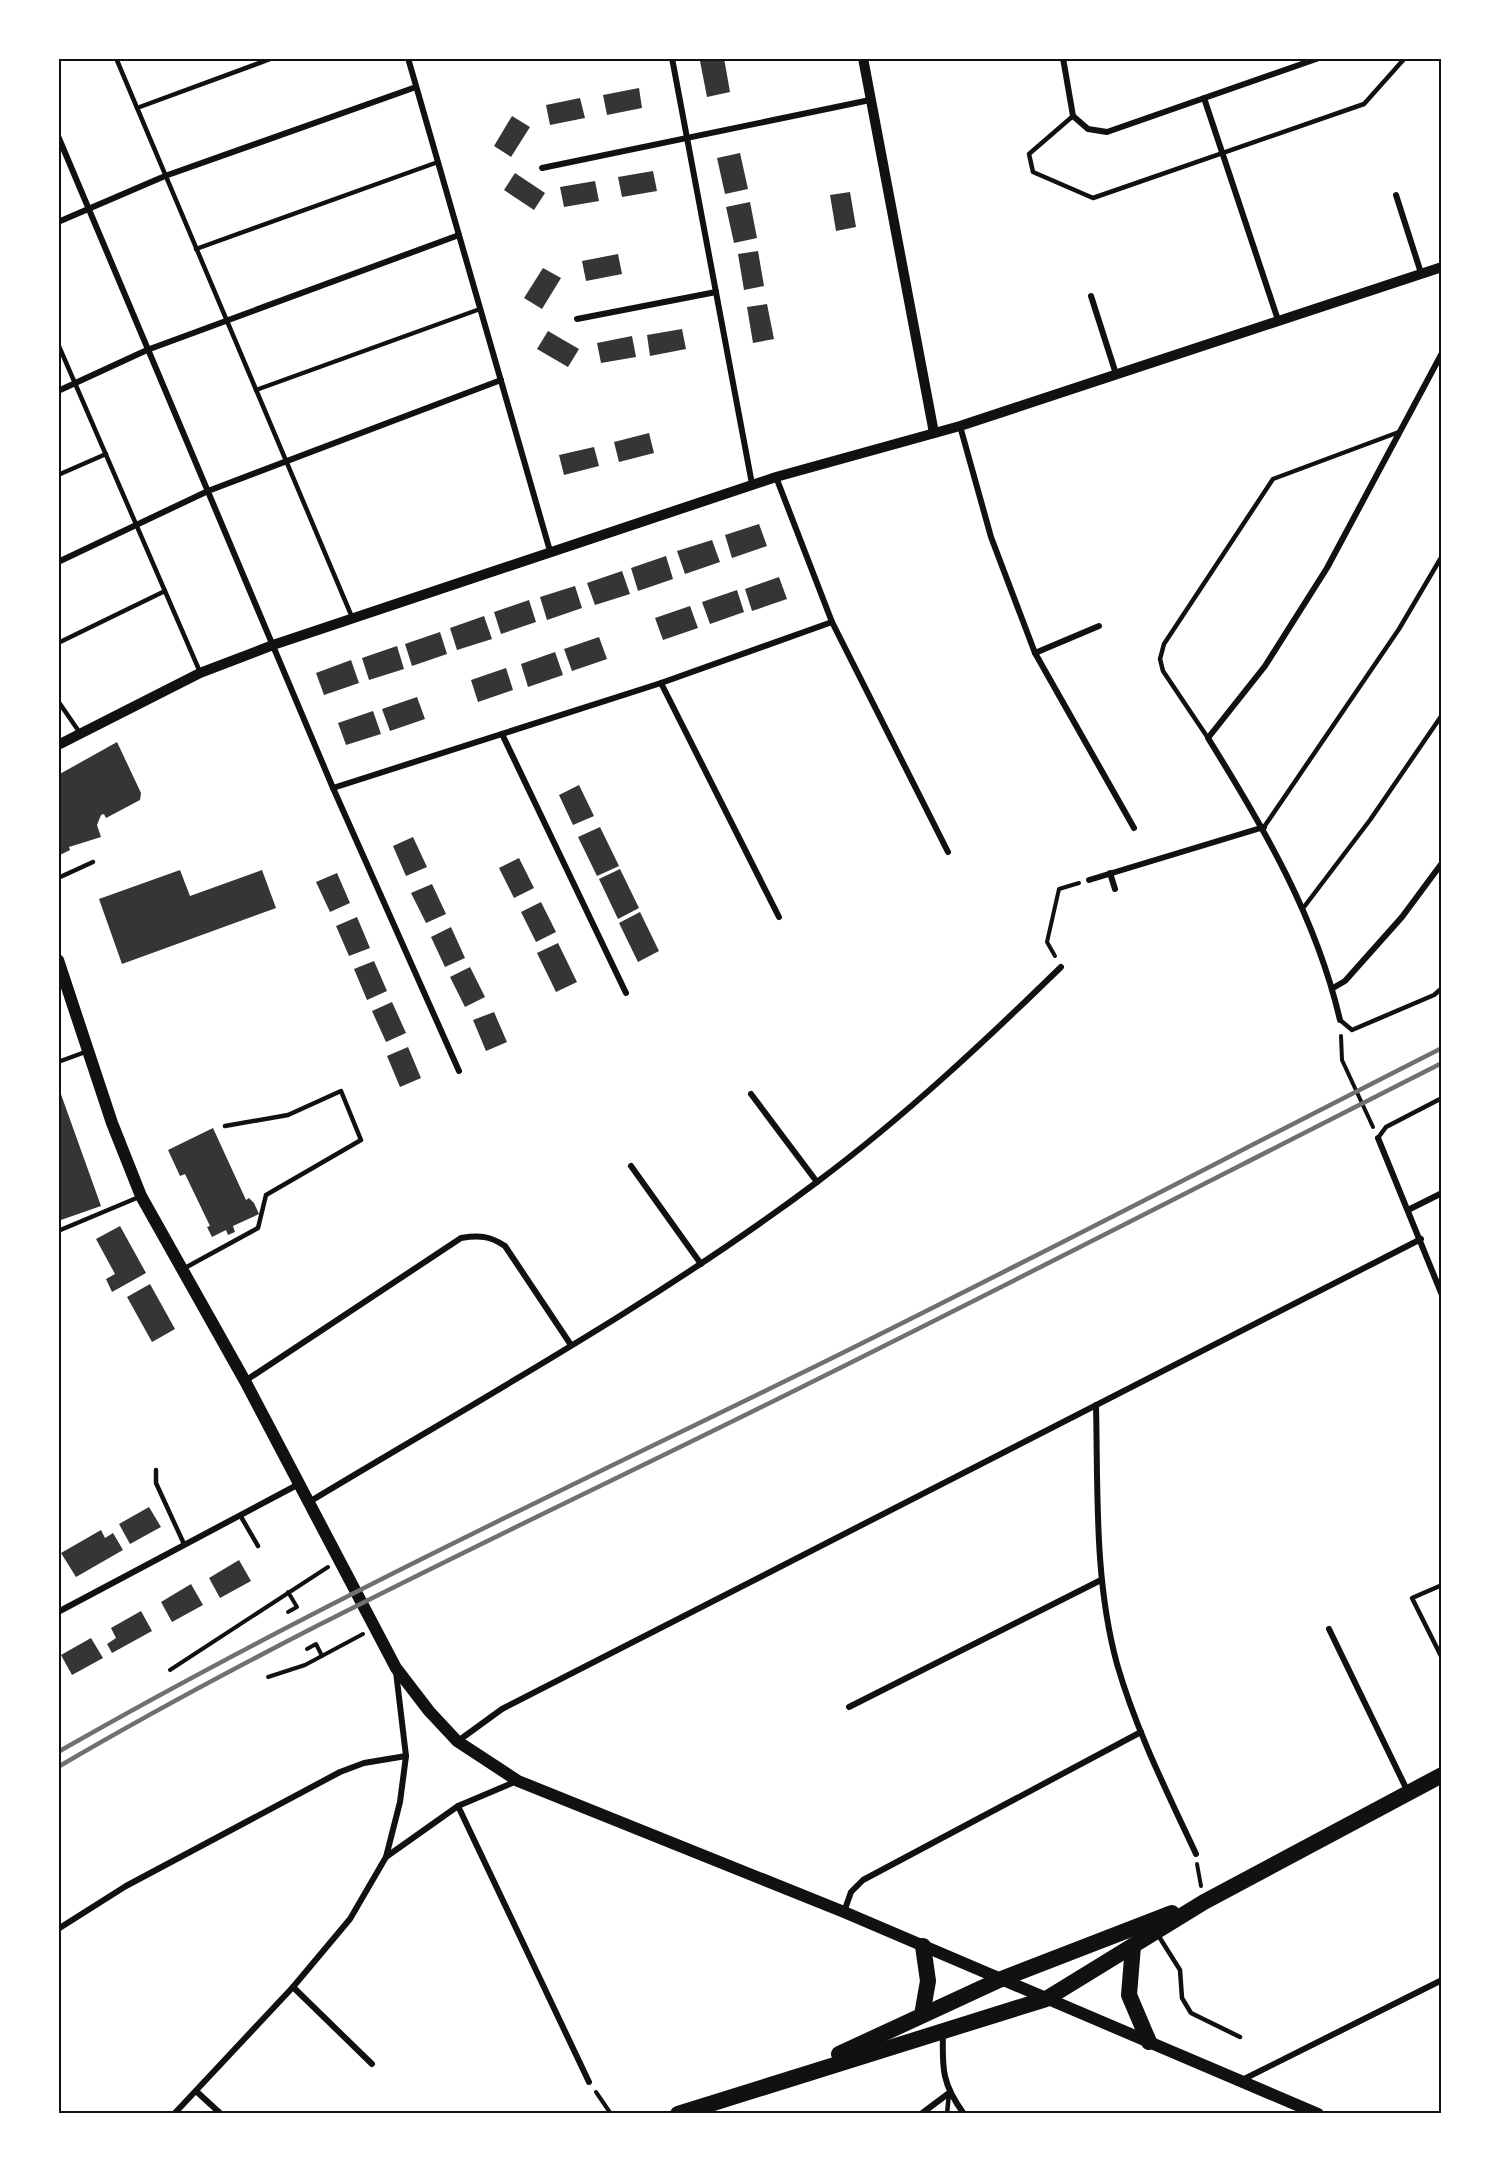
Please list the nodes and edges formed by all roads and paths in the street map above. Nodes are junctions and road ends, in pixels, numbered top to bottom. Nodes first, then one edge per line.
1 (116, 58) edge
2 (273, 58) edge
3 (408, 58) edge
4 (672, 58) edge
5 (862, 58) edge
6 (1063, 58) edge
7 (1319, 58) edge
8 (1405, 58) edge
9 (416, 87) junction
10 (1204, 98) junction
11 (870, 100) junction
12 (136, 108) junction
13 (1073, 116) junction
14 (58, 136) edge
15 (687, 138) junction
16 (1222, 153) junction
17 (438, 162) junction
18 (542, 168) dead end
19 (165, 176) junction
20 (1396, 195) dead end
21 (87, 209) junction
22 (58, 222) edge
23 (459, 235) junction
24 (196, 249) junction
25 (1442, 267) edge
26 (1421, 273) junction
27 (716, 292) junction
28 (1091, 297) dead end
29 (480, 309) junction
30 (577, 319) dead end
31 (1278, 320) junction
32 (227, 321) junction
33 (58, 344) edge
34 (147, 350) junction
35 (1442, 353) edge
36 (1116, 374) junction
37 (501, 380) junction
38 (75, 383) junction
39 (256, 390) junction
40 (58, 391) edge
41 (960, 426) junction
42 (1401, 432) junction
43 (934, 433) junction
44 (106, 453) junction
45 (286, 460) junction
46 (58, 475) edge
47 (776, 477) junction
48 (753, 484) junction
49 (208, 491) junction
50 (137, 525) junction
51 (550, 551) junction
52 (1442, 556) edge
53 (58, 562) edge
54 (165, 591) junction
55 (353, 618) junction
56 (832, 622) junction
57 (1099, 626) dead end
58 (58, 644) edge
59 (273, 645) junction
60 (1035, 652) junction
61 (200, 673) junction
62 (662, 683) junction
63 (58, 700) edge
64 (1442, 715) edge
65 (80, 733) junction
66 (502, 734) junction
67 (1208, 738) junction
68 (58, 745) edge
69 (333, 788) junction
70 (1264, 827) junction
71 (1134, 828) dead end
72 (948, 852) dead end
73 (93, 862) dead end
74 (1442, 863) edge
75 (1110, 873) junction
76 (58, 878) edge
77 (1089, 880) joint
78 (1115, 889) dead end
79 (1304, 907) junction
80 (779, 916) dead end
81 (58, 960) edge
82 (1061, 967) joint
83 (1333, 988) junction
84 (1442, 988) edge
85 (626, 993) dead end
86 (1340, 1020) junction
87 (88, 1051) junction
88 (58, 1062) edge
89 (459, 1071) dead end
90 (751, 1094) dead end
91 (1442, 1098) edge
92 (225, 1126) dead end
93 (1373, 1127) dead end
94 (1378, 1138) joint
95 (631, 1166) dead end
96 (817, 1182) junction
97 (1442, 1193) edge
98 (141, 1196) junction
99 (1408, 1210) junction
100 (58, 1231) edge
101 (1421, 1239) junction
102 (701, 1264) junction
103 (183, 1269) junction
104 (1440, 1287) edge
105 (1442, 1295) edge
106 (571, 1345) junction
107 (245, 1381) junction
108 (1096, 1405) junction
109 (156, 1470) dead end
110 (299, 1484) junction
111 (309, 1503) junction
112 (240, 1515) junction
113 (184, 1544) junction
114 (258, 1546) dead end
115 (341, 1564) junction
116 (1101, 1580) junction
117 (1442, 1585) edge
118 (288, 1592) junction
119 (58, 1612) edge
120 (288, 1612) dead end
121 (373, 1625) junction
122 (1329, 1629) dead end
123 (307, 1649) dead end
124 (322, 1656) junction
125 (1442, 1658) edge
126 (396, 1668) junction
127 (170, 1670) dead end
128 (268, 1677) dead end
129 (849, 1707) dead end
130 (1141, 1732) junction
131 (457, 1741) junction
132 (406, 1756) junction
133 (1442, 1775) edge
134 (518, 1781) junction
135 (1408, 1792) junction
136 (458, 1806) junction
137 (1196, 1854) joint
138 (386, 1857) junction
139 (1204, 1902) junction
140 (844, 1912) junction
141 (58, 1929) edge
142 (1155, 1932) junction
143 (922, 1946) junction
144 (1133, 1946) junction
145 (999, 1980) junction
146 (1442, 1980) edge
147 (293, 1988) junction
148 (1046, 1999) junction
149 (922, 2014) junction
150 (943, 2030) junction
151 (1240, 2037) dead end
152 (1149, 2042) junction
153 (372, 2064) dead end
154 (796, 2075) junction
155 (1242, 2081) junction
156 (590, 2082) joint
157 (196, 2091) junction
158 (949, 2093) junction
159 (174, 2114) edge
160 (221, 2114) edge
161 (611, 2114) edge
162 (678, 2114) edge
163 (921, 2114) edge
164 (947, 2114) edge
165 (964, 2114) edge
166 (1318, 2114) edge

1 - 12 lane
2 - 12 lane
3 - 9 street
4 - 15 street
5 - 11 street
6 - 13 street
7 - 10 street
8 - 16 lane
9 - 17 street
9 - 19 street
10 - 13 street
10 - 16 street
11 - 15 street
11 - 43 street
12 - 19 lane
13 - 16 lane
14 - 21 street
15 - 18 street
15 - 27 street
16 - 31 street
17 - 23 street
17 - 24 lane
19 - 21 street
19 - 24 lane
20 - 26 street
21 - 22 street
21 - 34 street
23 - 29 street
23 - 32 street
24 - 32 lane
25 - 26 street
26 - 31 street
27 - 30 street
27 - 48 street
28 - 36 street
29 - 37 street
29 - 39 lane
31 - 36 street
32 - 34 street
32 - 39 lane
33 - 38 lane
34 - 38 street
34 - 49 street
35 - 42 street
36 - 41 street
37 - 45 street
37 - 51 street
38 - 40 street
38 - 44 lane
39 - 45 lane
41 - 43 street
41 - 60 street
42 - 67 street
42 - 67 lane
43 - 47 street
44 - 46 lane
44 - 50 lane
45 - 49 street
45 - 55 lane
47 - 48 street
47 - 56 street
48 - 51 street
49 - 50 street
49 - 59 street
50 - 53 street
50 - 54 lane
51 - 55 street
52 - 70 lane
54 - 58 lane
54 - 61 lane
55 - 59 street
56 - 62 street
56 - 72 street
57 - 60 street
59 - 61 street
59 - 69 street
60 - 71 street
61 - 65 street
62 - 66 street
62 - 80 street
63 - 65 lane
64 - 79 lane
65 - 68 street
66 - 69 street
66 - 85 street
67 - 70 street
69 - 89 street
70 - 75 street
70 - 79 street
73 - 76 lane
74 - 83 street
75 - 77 street
75 - 78 street
77 - 82 path
79 - 83 street
81 - 87 main road
82 - 96 street
83 - 86 street
84 - 86 lane
86 - 93 path
87 - 88 lane
87 - 98 main road
90 - 96 street
91 - 94 lane
92 - 103 lane
94 - 99 street
95 - 102 street
96 - 102 street
97 - 99 street
98 - 100 lane
98 - 103 main road
99 - 101 street
101 - 104 street
101 - 108 street
102 - 106 street
103 - 107 main road
104 - 105 street
106 - 107 street
106 - 111 street
107 - 110 main road
108 - 116 street
108 - 131 street
109 - 113 lane
110 - 111 main road
110 - 112 street
111 - 115 main road
112 - 113 street
112 - 114 lane
113 - 119 street
115 - 118 path
115 - 121 main road
116 - 129 street
116 - 130 street
117 - 125 lane
118 - 120 path
118 - 127 path
121 - 124 path
121 - 126 main road
122 - 135 street
123 - 124 path
124 - 128 path
126 - 131 main road
126 - 132 street
130 - 137 street
130 - 140 street
131 - 134 main road
132 - 138 street
132 - 141 street
133 - 135 highway
134 - 136 street
134 - 140 main road
135 - 139 highway
136 - 138 street
136 - 156 street
137 - 139 path
138 - 147 street
139 - 142 highway
139 - 145 highway
140 - 143 main road
142 - 144 highway
142 - 151 lane
143 - 145 main road
143 - 149 highway
144 - 148 highway
144 - 152 highway
145 - 148 main road
145 - 149 highway
146 - 155 street
147 - 153 street
147 - 157 street
148 - 150 highway
148 - 152 main road
149 - 154 highway
150 - 154 highway
150 - 158 street
152 - 155 main road
154 - 162 highway
155 - 166 main road
156 - 161 path
157 - 159 street
157 - 160 street
158 - 163 street
158 - 164 lane
158 - 165 street

